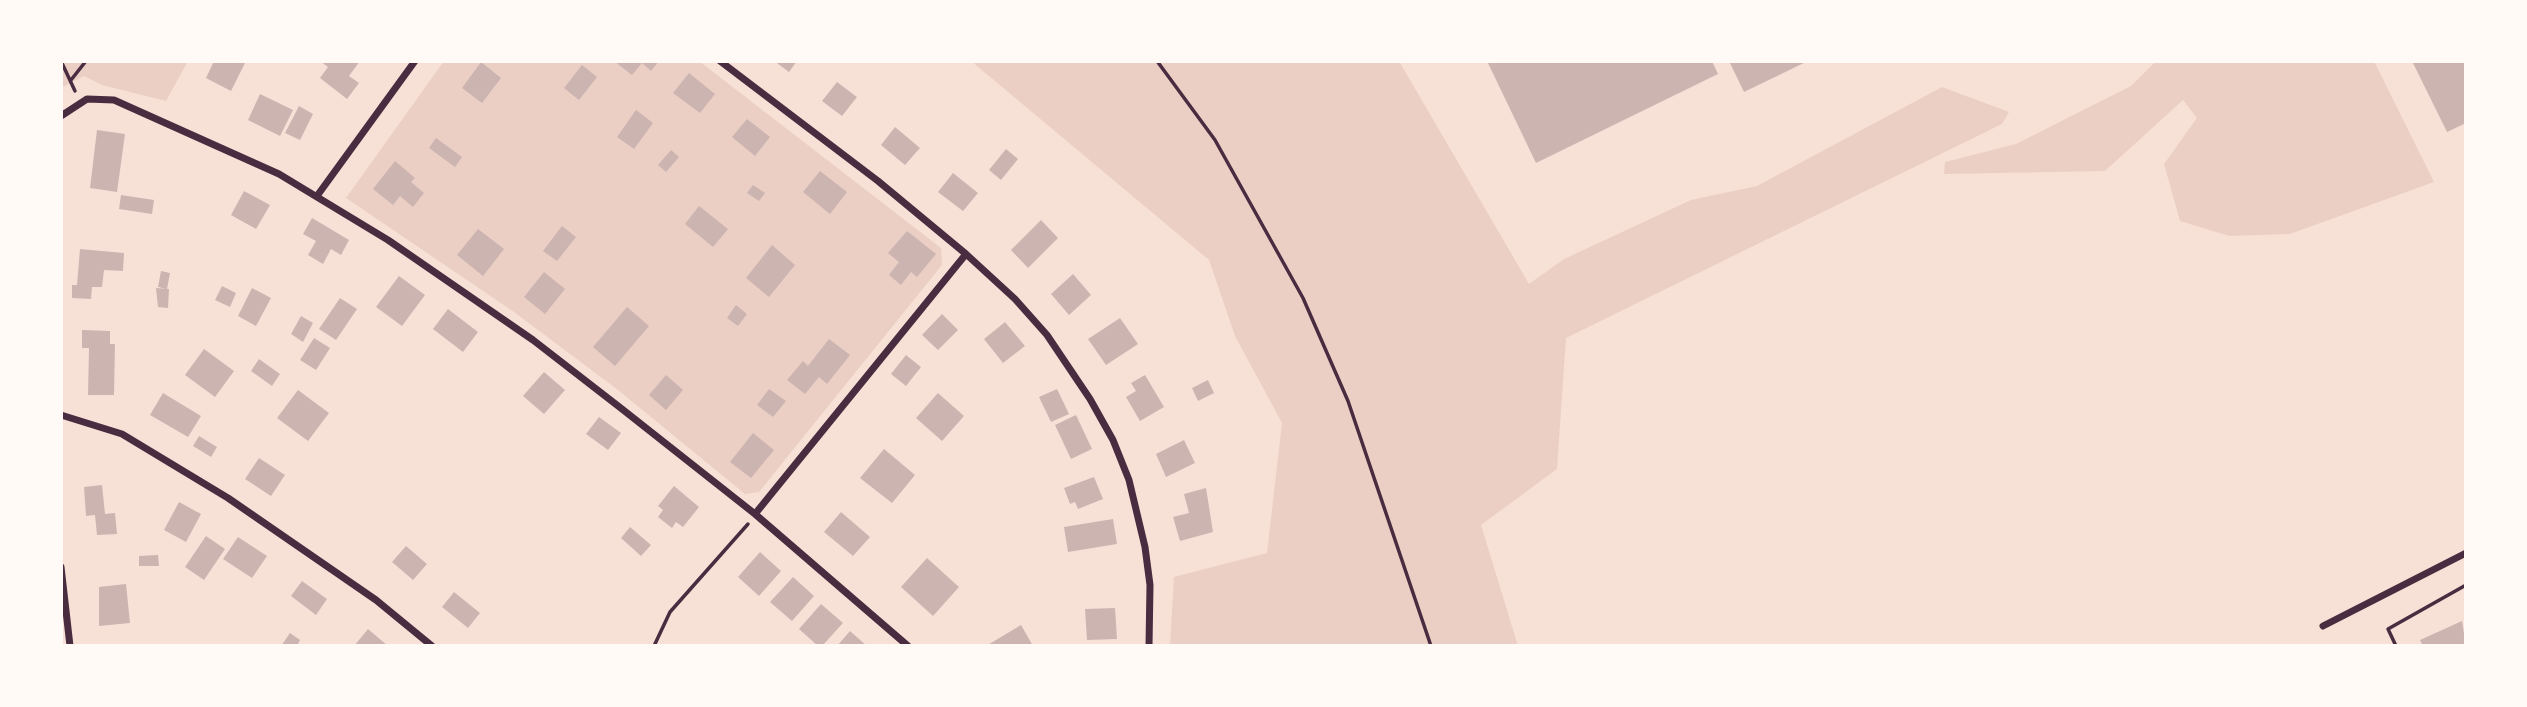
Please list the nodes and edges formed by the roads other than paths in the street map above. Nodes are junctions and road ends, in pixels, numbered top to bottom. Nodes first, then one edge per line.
1 (415, 61) edge
2 (720, 61) edge
3 (61, 116) edge
4 (317, 196) junction
5 (966, 254) junction
6 (61, 415) edge
7 (755, 514) junction
8 (2466, 553) edge
9 (61, 566) edge
10 (2323, 626) dead end
11 (70, 646) edge
12 (432, 646) edge
13 (908, 646) edge
14 (1149, 646) edge

1 - 4 street
2 - 5 street
3 - 4 street
4 - 7 street
5 - 7 street
5 - 14 street
6 - 12 street
7 - 13 street
8 - 10 street
9 - 11 street

